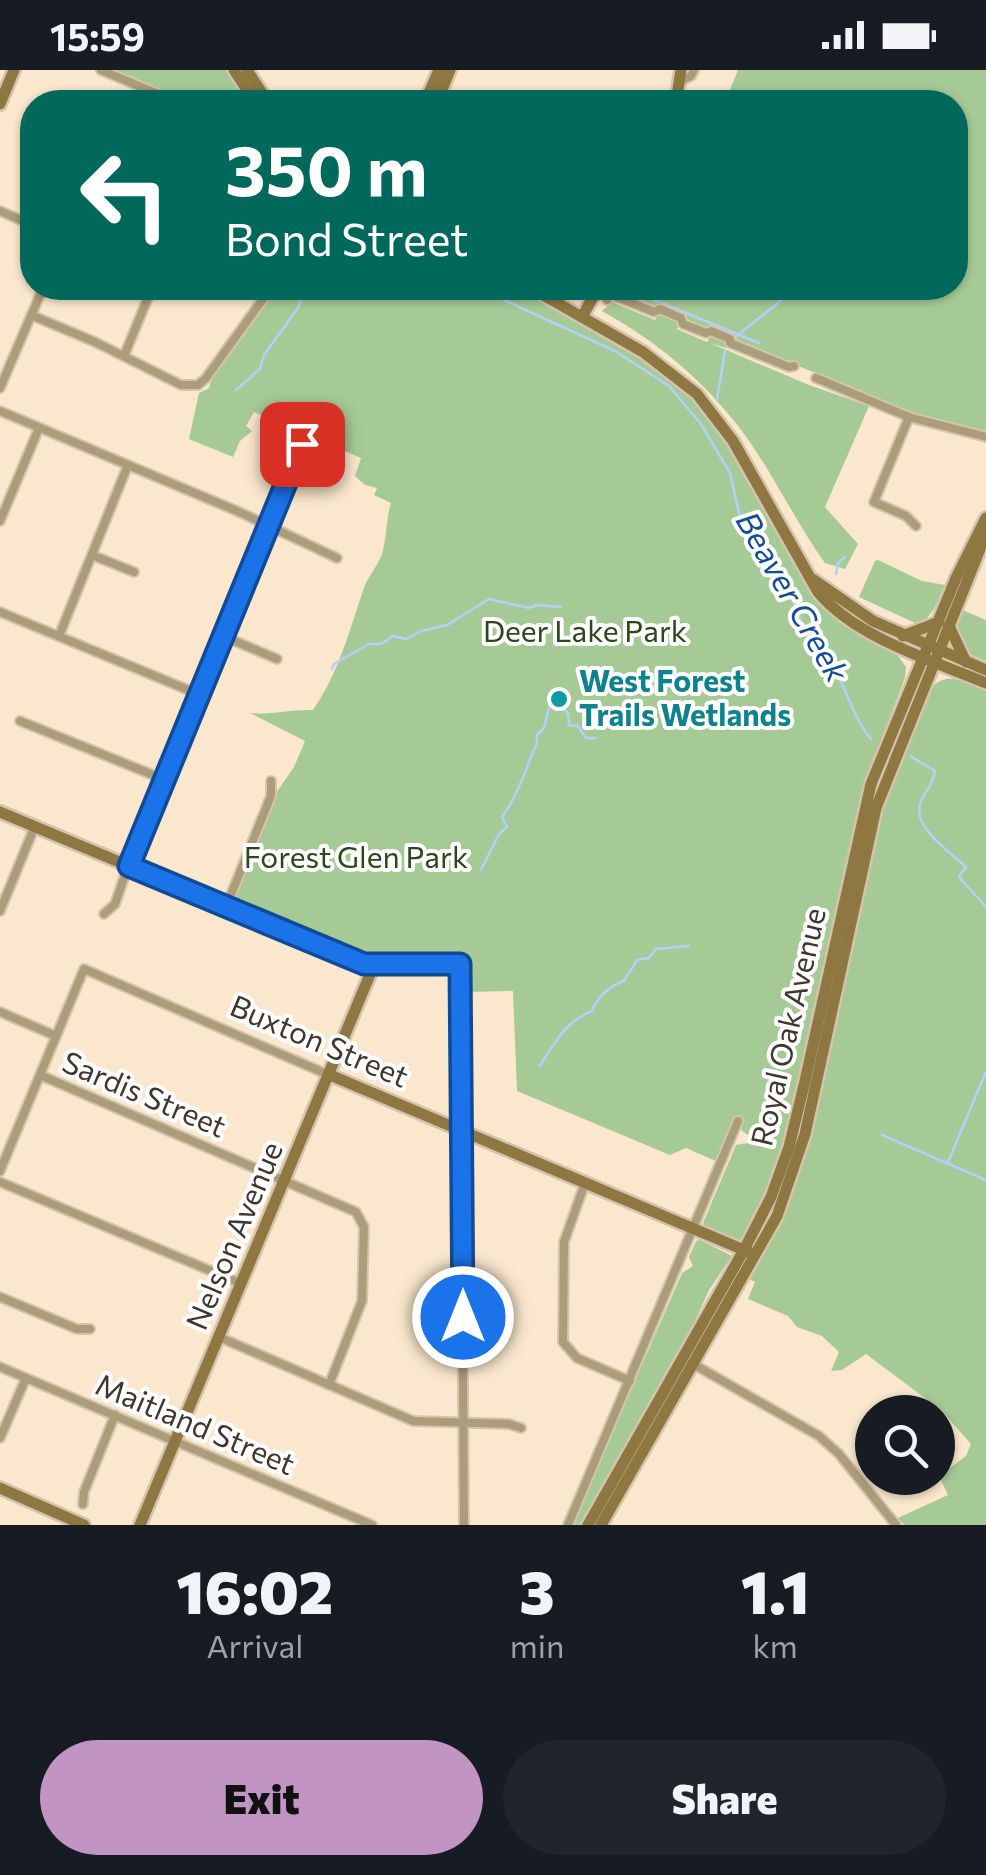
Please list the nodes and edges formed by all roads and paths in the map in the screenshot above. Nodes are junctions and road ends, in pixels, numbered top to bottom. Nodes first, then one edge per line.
1 (14, 70) edge
2 (101, 70) edge
3 (694, 70) edge
4 (681, 75) edge
5 (148, 90) edge
6 (0, 104) edge
7 (38, 300) edge
8 (147, 300) edge
9 (262, 300) edge
10 (552, 300) edge
11 (599, 300) edge
12 (621, 300) edge
13 (31, 315) junction
14 (582, 317) junction
15 (124, 356) junction
16 (794, 366) dead end
17 (816, 378) dead end
18 (0, 388) edge
19 (0, 411) edge
20 (909, 417) junction
21 (39, 428) junction
22 (986, 436) edge
23 (302, 444) dead end
24 (128, 465) junction
25 (1, 514) edge
26 (986, 518) edge
27 (916, 526) dead end
28 (268, 527) junction
29 (986, 534) edge
30 (92, 555) junction
31 (337, 558) dead end
32 (134, 572) dead end
33 (0, 612) edge
34 (944, 624) junction
35 (59, 636) junction
36 (223, 636) junction
37 (902, 641) junction
38 (931, 653) junction
39 (276, 659) dead end
40 (961, 666) junction
41 (986, 670) edge
42 (925, 683) junction
43 (910, 684) junction
44 (986, 684) edge
45 (198, 694) junction
46 (20, 721) dead end
47 (163, 779) junction
48 (271, 781) dead end
49 (0, 812) edge
50 (35, 826) junction
51 (129, 866) junction
52 (226, 906) junction
53 (1, 907) edge
54 (104, 914) dead end
55 (374, 965) junction
56 (834, 970) junction
57 (0, 1012) edge
58 (56, 1036) junction
59 (40, 1075) junction
60 (330, 1075) junction
61 (738, 1121) dead end
62 (463, 1130) junction
63 (0, 1170) edge
64 (286, 1180) junction
65 (0, 1182) edge
66 (585, 1183) junction
67 (695, 1229) junction
68 (750, 1252) junction
69 (242, 1284) junction
70 (0, 1297) edge
71 (90, 1329) dead end
72 (219, 1337) junction
73 (693, 1364) junction
74 (0, 1366) edge
75 (26, 1378) junction
76 (630, 1381) junction
77 (329, 1384) junction
78 (115, 1416) junction
79 (463, 1422) junction
80 (521, 1428) dead end
81 (0, 1438) edge
82 (176, 1441) junction
83 (0, 1488) edge
84 (83, 1504) dead end
85 (84, 1525) edge
86 (140, 1525) edge
87 (372, 1525) edge
88 (464, 1525) edge
89 (568, 1525) edge
90 (588, 1525) edge
91 (601, 1525) edge
92 (896, 1525) edge

1 - 6 main road
2 - 5 street
3 - 4 street
7 - 13 street
8 - 15 street
9 - 15 street
10 - 14 main road
11 - 14 main road
12 - 16 street
13 - 15 street
13 - 18 street
14 - 37 main road
17 - 20 street
19 - 21 street
20 - 22 street
20 - 27 street
21 - 24 street
21 - 25 street
23 - 28 street
24 - 28 street
24 - 30 street
26 - 34 main road, Royal Oak Avenue
28 - 31 street
28 - 36 street
29 - 34 main road, Royal Oak Avenue
30 - 32 street
30 - 35 street
33 - 35 street
34 - 37 main road
34 - 38 main road, Royal Oak Avenue
34 - 40 main road
35 - 45 street
36 - 39 street
36 - 45 street
37 - 38 main road
37 - 43 main road
38 - 40 main road
38 - 42 main road, Royal Oak Avenue
38 - 43 main road, Royal Oak Avenue
40 - 41 main road
40 - 42 main road
40 - 44 main road
42 - 56 main road, Royal Oak Avenue
43 - 56 main road, Royal Oak Avenue
45 - 47 street
46 - 47 street
47 - 51 street
48 - 52 street
49 - 50 main road
50 - 51 main road
50 - 53 street
51 - 52 main road
51 - 54 street
52 - 55 main road
55 - 60 main road, Nelson Avenue
55 - 62 street
56 - 68 main road, Royal Oak Avenue
57 - 58 street, Sardis Street
58 - 59 street
58 - 60 street, Buxton Street
59 - 63 street
59 - 64 street, Sardis Street
60 - 62 main road, Buxton Street
60 - 64 main road, Nelson Avenue
61 - 67 street, Royal Oak Avenue
62 - 66 main road, Buxton Street
62 - 79 street
64 - 69 main road, Nelson Avenue
64 - 77 street, Sardis Street
65 - 69 street
66 - 67 main road, Buxton Street
66 - 76 street
67 - 68 main road, Buxton Street
67 - 76 street, Royal Oak Avenue
68 - 73 main road, Royal Oak Avenue
68 - 90 main road, Royal Oak Avenue
69 - 72 main road, Nelson Avenue
70 - 71 street
72 - 77 street
72 - 82 main road, Nelson Avenue
73 - 91 main road, Royal Oak Avenue
73 - 92 street
74 - 75 street, Maitland Street
75 - 78 street, Maitland Street
75 - 81 street
76 - 89 street, Royal Oak Avenue
77 - 79 street
78 - 82 street, Maitland Street
78 - 84 street
79 - 80 street
79 - 88 street
82 - 86 main road, Nelson Avenue
82 - 87 street, Maitland Street
83 - 85 main road

